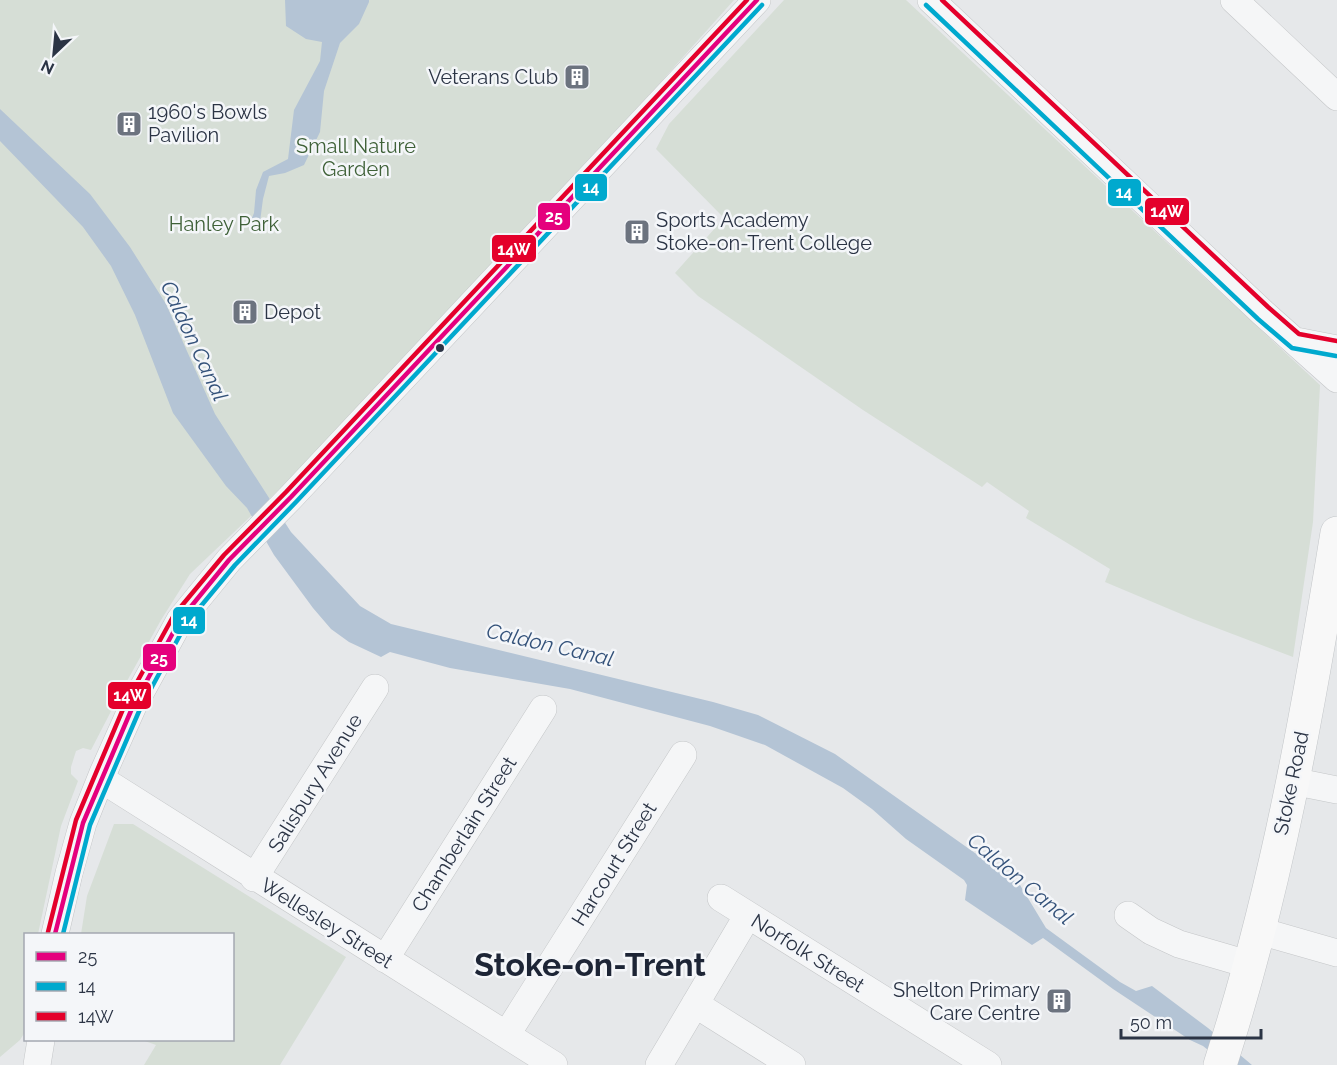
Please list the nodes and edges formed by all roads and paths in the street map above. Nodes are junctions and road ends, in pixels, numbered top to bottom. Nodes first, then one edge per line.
1 (757, 0) edge
2 (931, 0) edge
3 (1234, 0) edge
4 (1337, 97) edge
5 (1296, 341) junction
6 (1337, 349) edge
7 (1337, 378) edge
8 (1337, 533) edge
9 (1329, 633) edge
10 (375, 688) dead end
11 (543, 709) dead end
12 (683, 755) dead end
13 (101, 779) junction
14 (1292, 781) junction
15 (1337, 790) edge
16 (254, 878) junction
17 (721, 898) dead end
18 (748, 915) junction
19 (1128, 915) dead end
20 (1260, 931) junction
21 (55, 933) edge
22 (1337, 953) edge
23 (385, 958) junction
24 (1251, 965) junction
25 (696, 1004) junction
26 (507, 1034) junction
27 (40, 1041) edge
28 (1220, 1064) edge
29 (37, 1065) edge
30 (554, 1065) edge
31 (660, 1065) edge
32 (792, 1065) edge
33 (988, 1065) edge

1 - 13 street
2 - 5 street
3 - 4 street
5 - 6 street
5 - 7 street
8 - 9 main road, Stoke Road
9 - 14 main road, Stoke Road
10 - 16 street, Salisbury Avenue
11 - 23 street, Chamberlain Street
12 - 26 street, Harcourt Street
13 - 16 street, Wellesley Street
13 - 21 street
14 - 15 street
14 - 20 main road, Stoke Road
16 - 23 street, Wellesley Street
17 - 18 street, Norfolk Street
18 - 25 street
18 - 33 street, Norfolk Street
19 - 24 street
20 - 22 street
20 - 24 main road, Stoke Road
23 - 26 street, Wellesley Street
24 - 28 main road, Stoke Road
25 - 31 street
25 - 32 street
26 - 30 street, Wellesley Street
27 - 29 street

